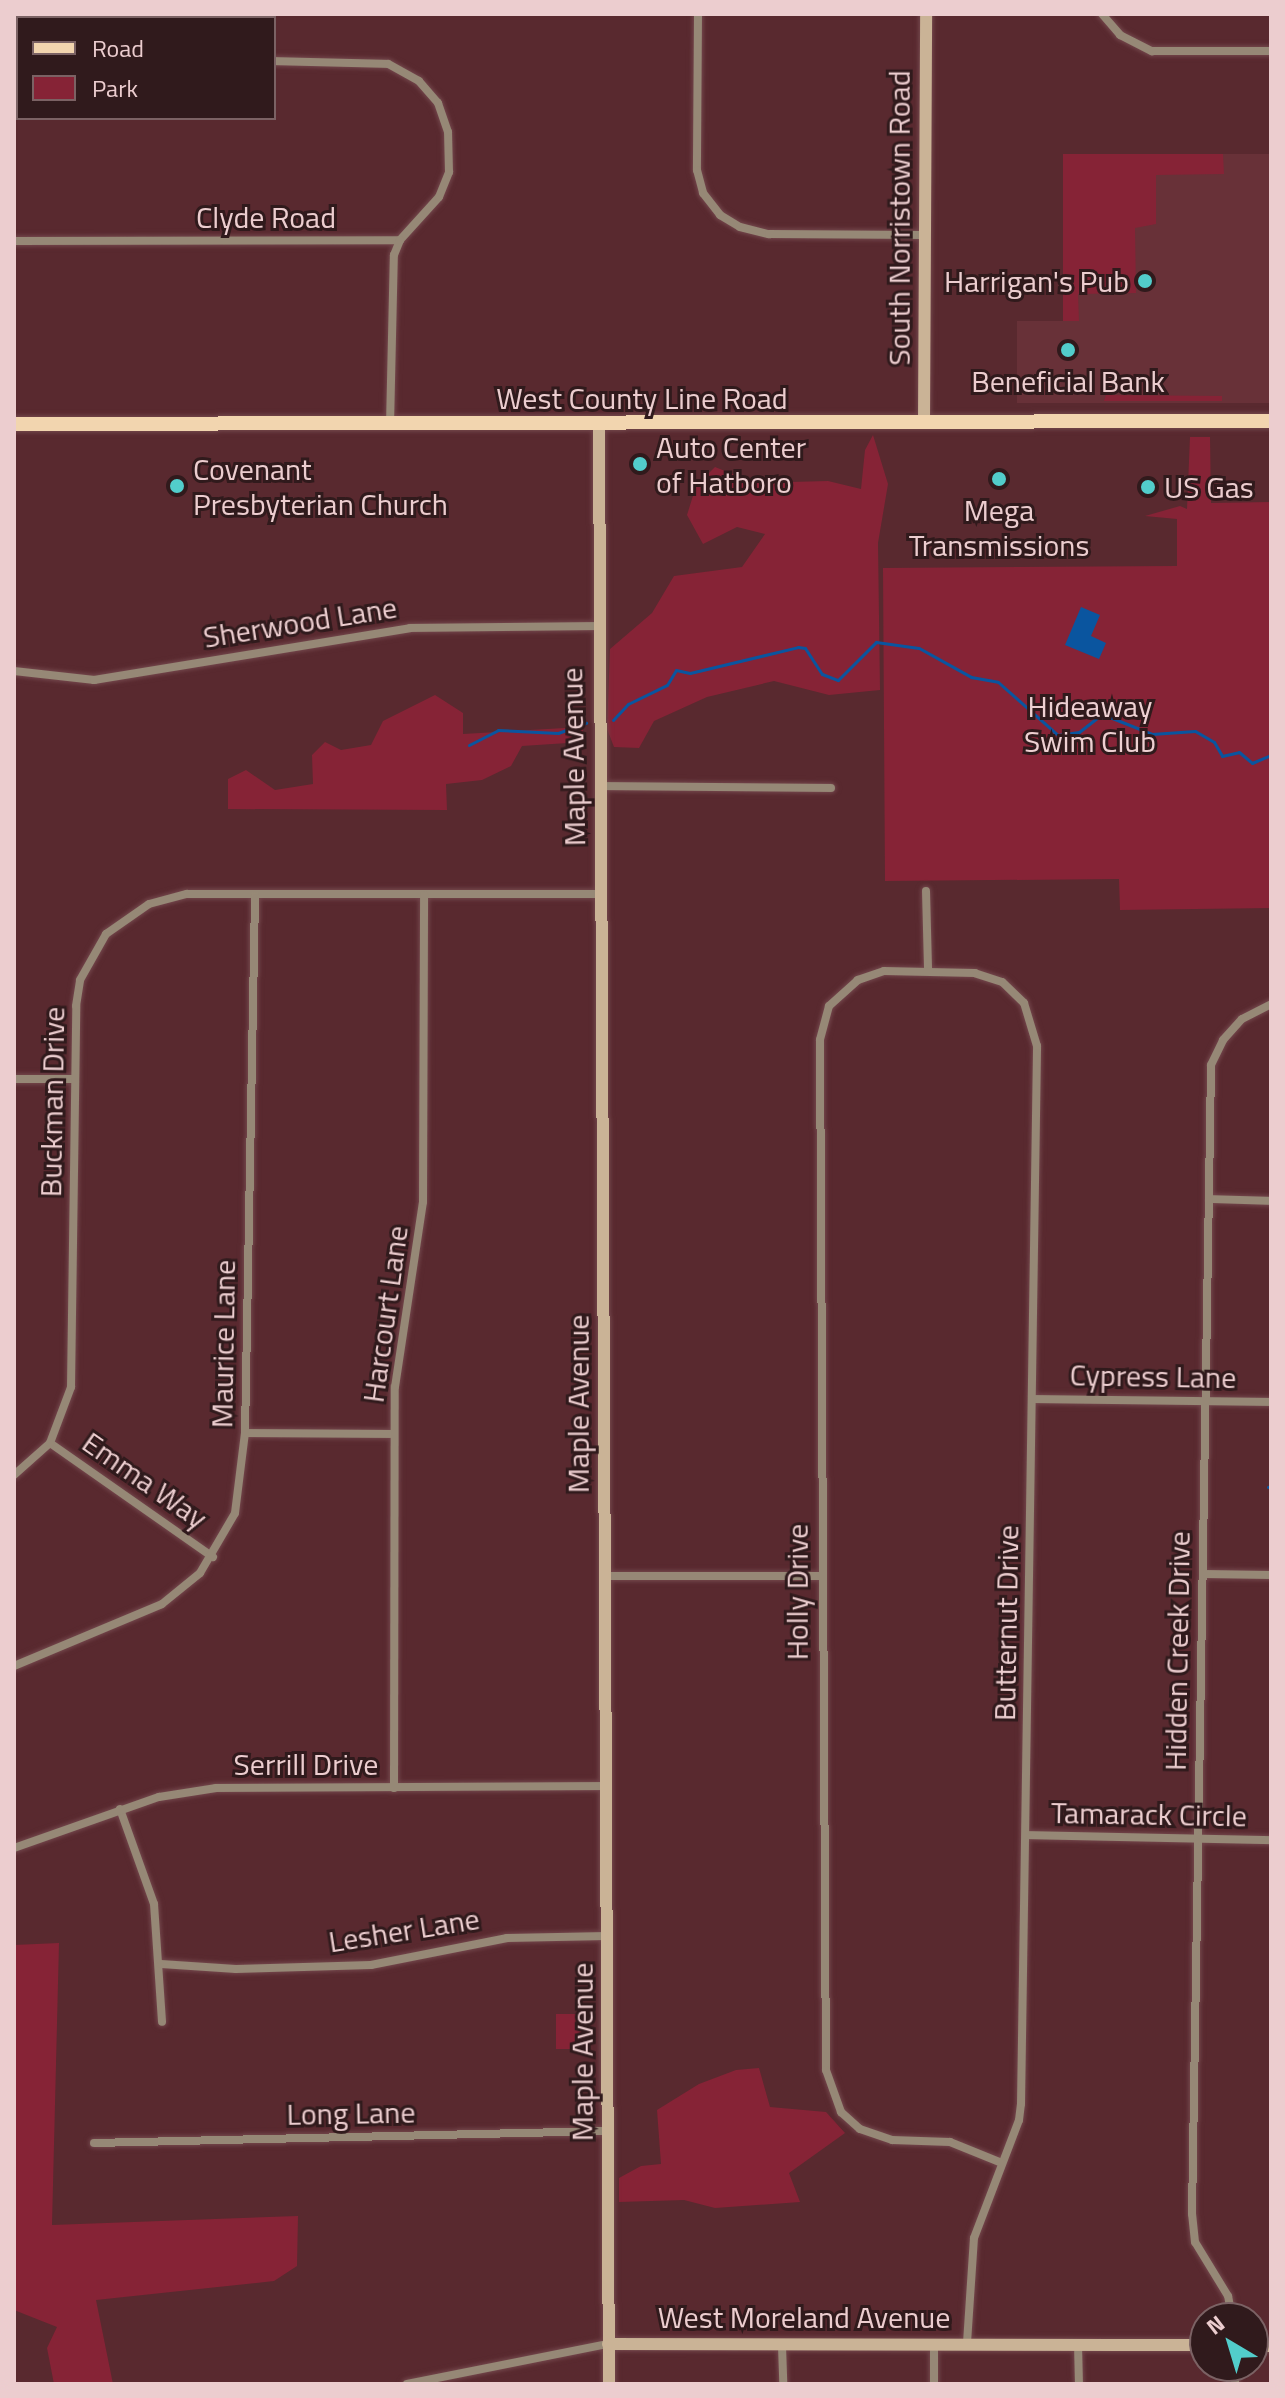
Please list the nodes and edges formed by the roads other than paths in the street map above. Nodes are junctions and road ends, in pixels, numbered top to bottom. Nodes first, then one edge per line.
1 (698, 14) edge
2 (926, 14) edge
3 (1102, 14) edge
4 (1271, 51) edge
5 (276, 61) edge
6 (924, 235) junction
7 (400, 240) junction
8 (14, 241) edge
9 (1271, 421) edge
10 (924, 422) junction
11 (14, 424) edge
12 (599, 424) junction
13 (390, 426) junction
14 (597, 626) junction
15 (14, 671) edge
16 (600, 786) junction
17 (831, 788) dead end
18 (926, 891) dead end
19 (600, 894) junction
20 (424, 895) junction
21 (255, 896) junction
22 (928, 969) junction
23 (1271, 1004) edge
24 (14, 1079) edge
25 (75, 1079) junction
26 (1209, 1199) junction
27 (1271, 1201) edge
28 (1034, 1399) junction
29 (1204, 1401) junction
30 (1271, 1402) edge
31 (245, 1433) junction
32 (394, 1434) junction
33 (50, 1443) junction
34 (14, 1475) edge
35 (213, 1557) junction
36 (1204, 1574) junction
37 (1271, 1575) edge
38 (605, 1576) junction
39 (820, 1576) junction
40 (14, 1666) edge
41 (608, 1786) junction
42 (394, 1788) junction
43 (120, 1809) junction
44 (1027, 1835) junction
45 (1197, 1839) junction
46 (1271, 1840) edge
47 (14, 1848) edge
48 (607, 1936) junction
49 (161, 1964) junction
50 (162, 2022) dead end
51 (608, 2131) junction
52 (94, 2143) dead end
53 (1002, 2163) junction
54 (1229, 2302) edge
55 (967, 2343) junction
56 (608, 2344) junction
57 (1078, 2344) junction
58 (934, 2345) junction
59 (1189, 2345) edge
60 (782, 2346) junction
61 (407, 2384) edge
62 (609, 2384) edge
63 (783, 2384) edge
64 (934, 2384) edge
65 (1079, 2384) edge

1 - 6 street
2 - 6 street, South Norristown Road
3 - 4 street
5 - 7 street
6 - 10 street, South Norristown Road
7 - 8 street, Clyde Road
7 - 13 street
9 - 10 main road, West County Line Road
10 - 12 main road, West County Line Road
11 - 13 main road, West County Line Road
12 - 13 main road, West County Line Road
12 - 14 street, Maple Avenue
14 - 15 street, Sherwood Lane
14 - 16 street, Maple Avenue
16 - 17 street
16 - 19 street, Maple Avenue
18 - 22 street
19 - 20 street, Buckman Drive
19 - 38 street, Maple Avenue
20 - 21 street, Buckman Drive
20 - 32 street, Harcourt Lane
21 - 25 street, Buckman Drive
21 - 31 street, Maurice Lane
22 - 28 street, Butternut Drive
22 - 39 street, Holly Drive
23 - 26 street, Hidden Creek Drive
24 - 25 street
25 - 33 street, Buckman Drive
26 - 27 street
26 - 29 street, Hidden Creek Drive
28 - 29 street, Cypress Lane
28 - 44 street, Butternut Drive
29 - 30 street, Cypress Lane
29 - 36 street, Hidden Creek Drive
31 - 32 street
31 - 35 street, Maurice Lane
32 - 42 street, Harcourt Lane
33 - 34 street, Buckman Drive
33 - 35 street, Emma Way
35 - 40 street, Maurice Lane
36 - 37 street
36 - 45 street, Hidden Creek Drive
38 - 39 street
38 - 41 street, Maple Avenue
39 - 53 street, Holly Drive
41 - 42 street, Serrill Drive
41 - 48 street, Maple Avenue
42 - 43 street, Serrill Drive
43 - 47 street, Serrill Drive
43 - 49 street
44 - 45 street, Tamarack Circle
44 - 53 street, Butternut Drive
45 - 46 street, Tamarack Circle
45 - 54 street, Hidden Creek Drive
48 - 49 street, Lesher Lane
48 - 51 street, Maple Avenue
49 - 50 street
51 - 52 street, Long Lane
51 - 56 street, Maple Avenue
53 - 55 street, Butternut Drive
55 - 57 street, West Moreland Avenue
55 - 58 street, West Moreland Avenue
56 - 60 street, West Moreland Avenue
56 - 61 street, West Moreland Avenue
56 - 62 street, Maple Avenue
57 - 59 street, West Moreland Avenue
57 - 65 street
58 - 60 street, West Moreland Avenue
58 - 64 street
60 - 63 street

